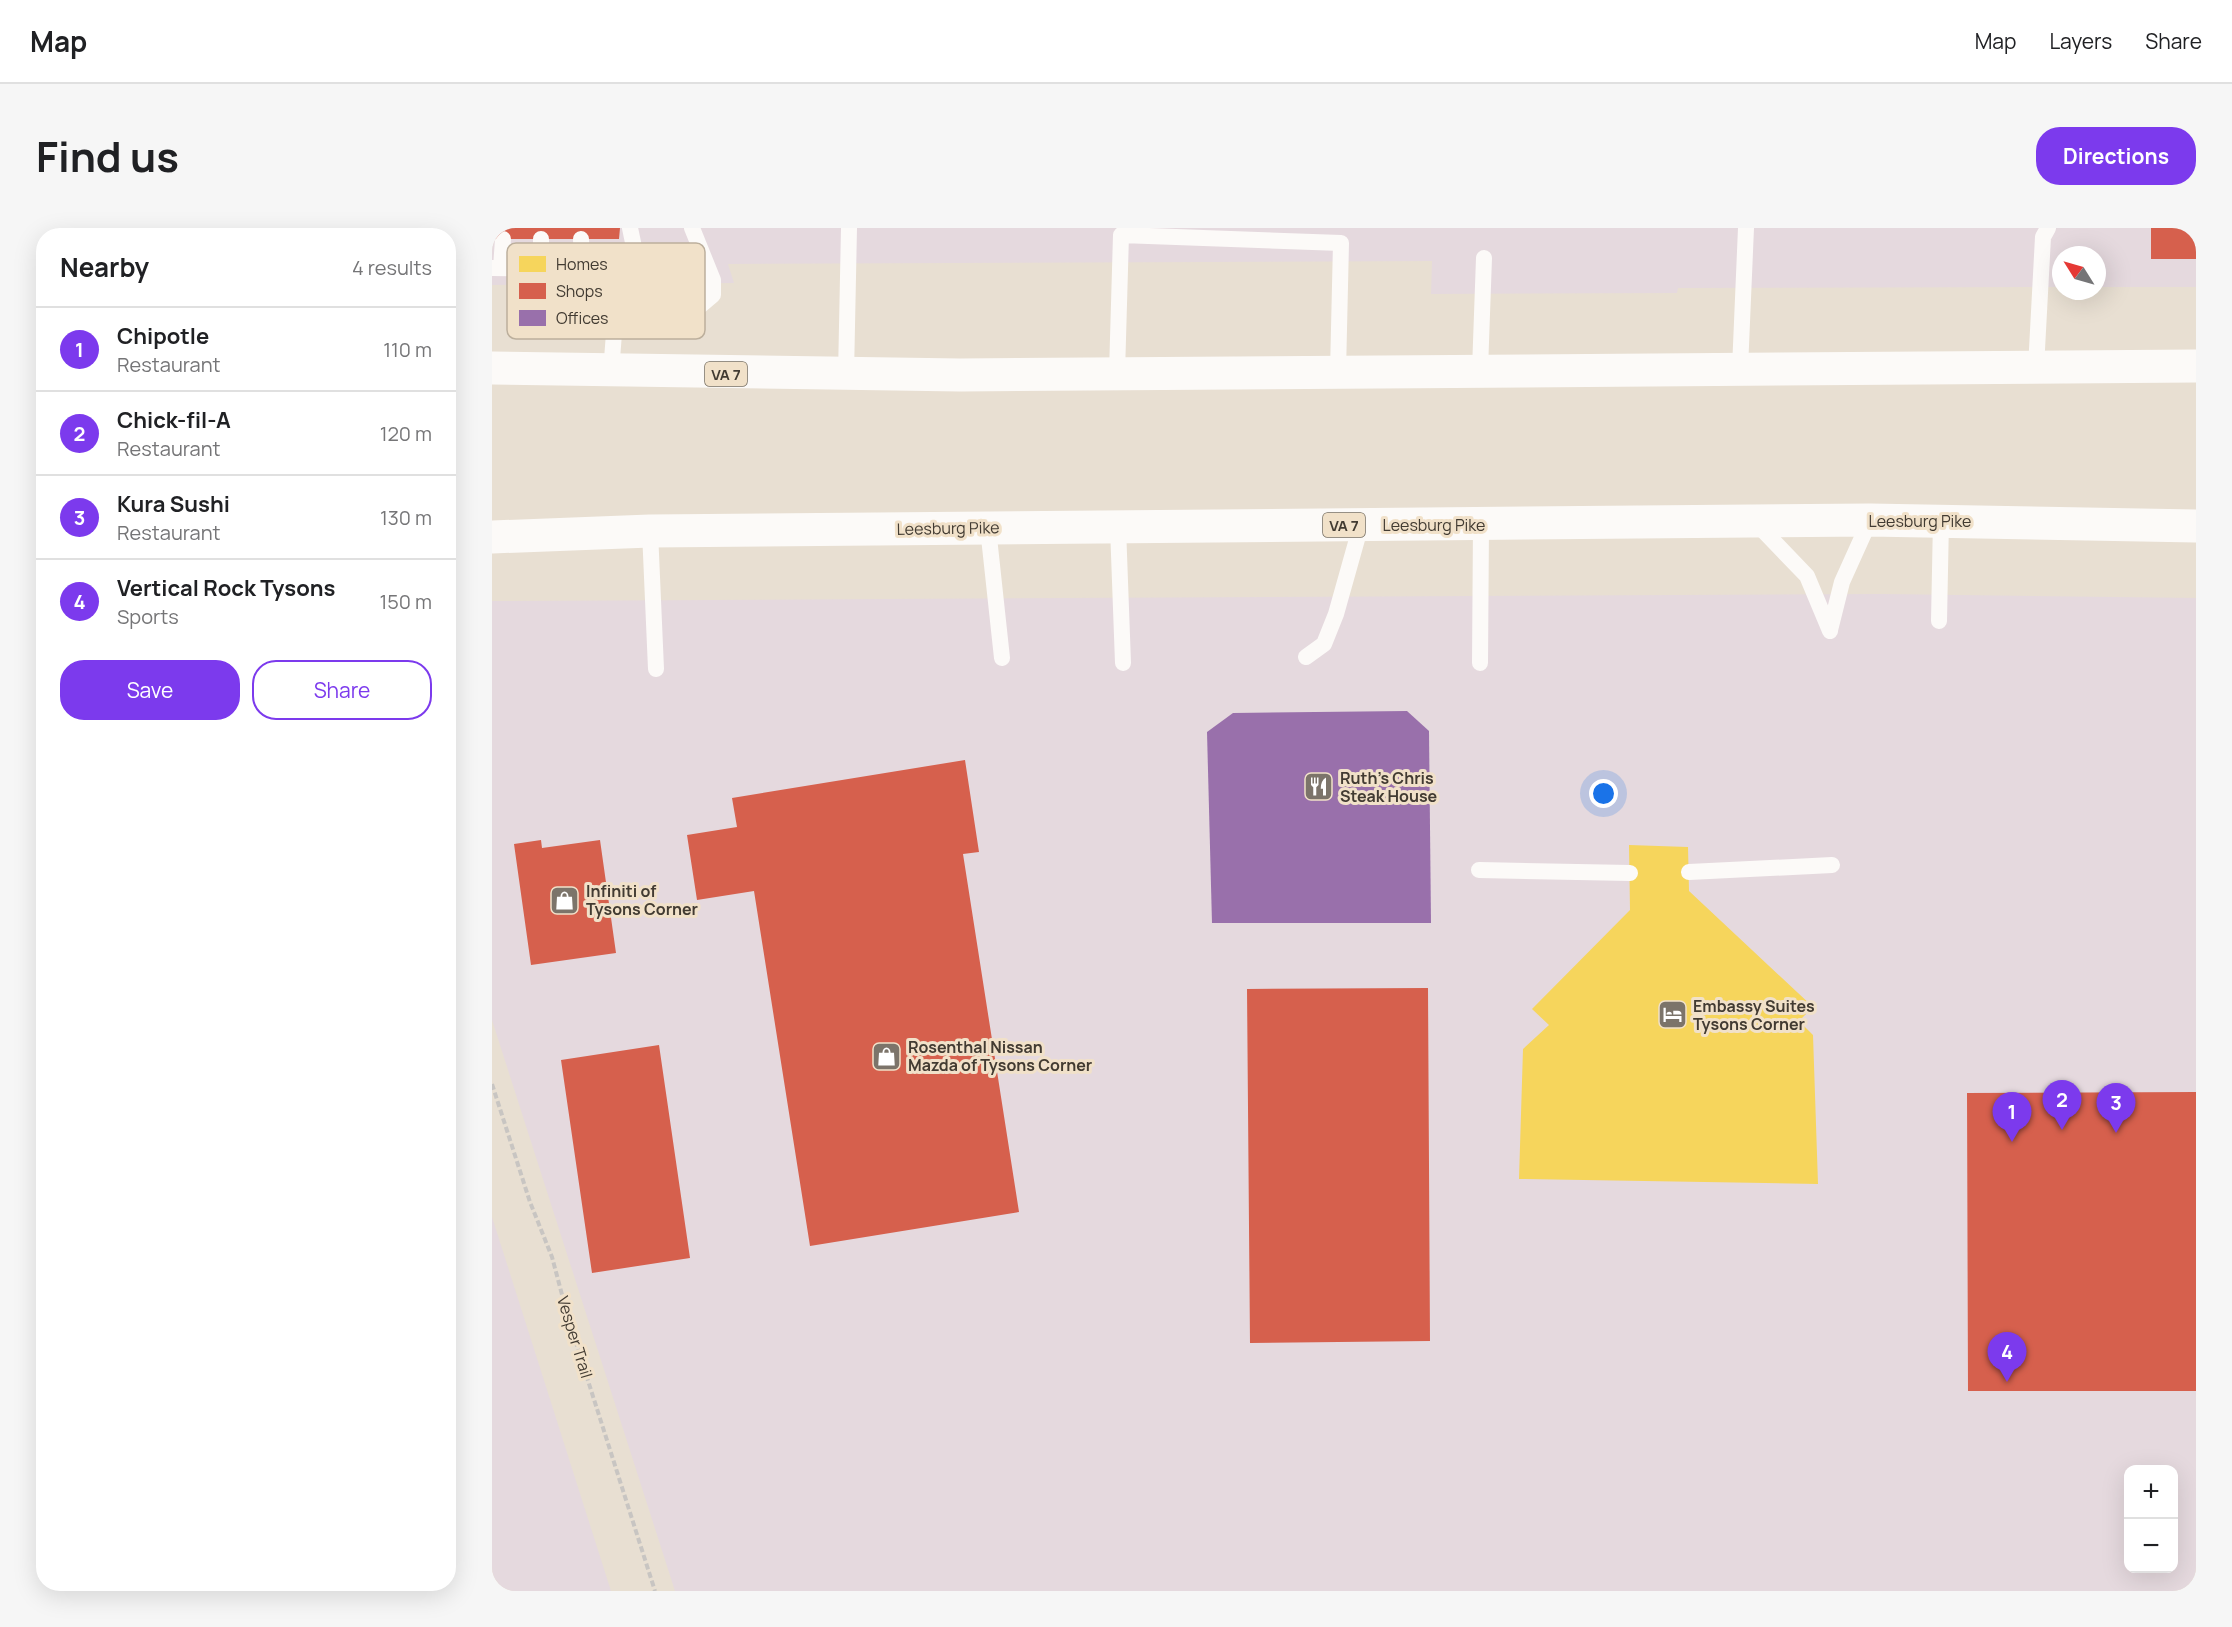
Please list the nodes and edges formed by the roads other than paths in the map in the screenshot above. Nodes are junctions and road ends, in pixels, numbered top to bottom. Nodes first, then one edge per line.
1 (630, 228) edge
2 (692, 228) edge
3 (849, 228) edge
4 (1746, 228) edge
5 (2048, 228) edge
6 (503, 239) dead end
7 (541, 239) dead end
8 (581, 239) dead end
9 (541, 243) edge
10 (581, 243) edge
11 (633, 243) edge
12 (698, 243) edge
13 (1484, 258) dead end
14 (705, 260) edge
15 (496, 268) edge
16 (705, 302) edge
17 (613, 339) edge
18 (2196, 366) edge
19 (492, 368) edge
20 (2036, 368) junction
21 (1740, 369) junction
22 (1480, 370) junction
23 (611, 372) junction
24 (1338, 372) junction
25 (1117, 373) junction
26 (846, 375) junction
27 (1870, 520) junction
28 (1941, 520) junction
29 (1756, 522) junction
30 (1362, 525) junction
31 (1481, 525) junction
32 (2196, 526) edge
33 (1118, 527) junction
34 (988, 528) junction
35 (650, 531) junction
36 (492, 537) edge
37 (1939, 621) dead end
38 (1306, 657) dead end
39 (1002, 658) dead end
40 (1123, 663) dead end
41 (1480, 663) dead end
42 (656, 669) dead end
43 (1832, 866) dead end
44 (1479, 870) dead end
45 (1689, 872) dead end
46 (1630, 873) dead end

1 - 11 lane
2 - 12 lane
3 - 26 lane
4 - 21 lane
5 - 20 lane
6 - 15 lane
7 - 9 lane
8 - 10 lane
13 - 22 lane
14 - 16 lane
17 - 23 lane
18 - 20 highway, VA 7
19 - 23 highway, VA 7
20 - 21 highway, VA 7
21 - 22 highway, VA 7
22 - 24 highway, VA 7
23 - 26 highway, VA 7
24 - 25 highway, VA 7
24 - 25 lane
25 - 26 highway, VA 7
27 - 28 highway, Leesburg Pike / VA 7
27 - 29 highway, Leesburg Pike / VA 7
27 - 29 lane
28 - 32 highway, Leesburg Pike / VA 7
28 - 37 lane
29 - 31 highway, Leesburg Pike / VA 7
30 - 31 highway, Leesburg Pike / VA 7
30 - 33 highway, Leesburg Pike / VA 7
30 - 38 lane
31 - 41 lane
33 - 34 highway, Leesburg Pike / VA 7
33 - 40 lane
34 - 35 highway, Leesburg Pike / VA 7
34 - 39 lane
35 - 36 highway, Leesburg Pike / VA 7
35 - 42 lane
43 - 45 lane
44 - 46 lane

